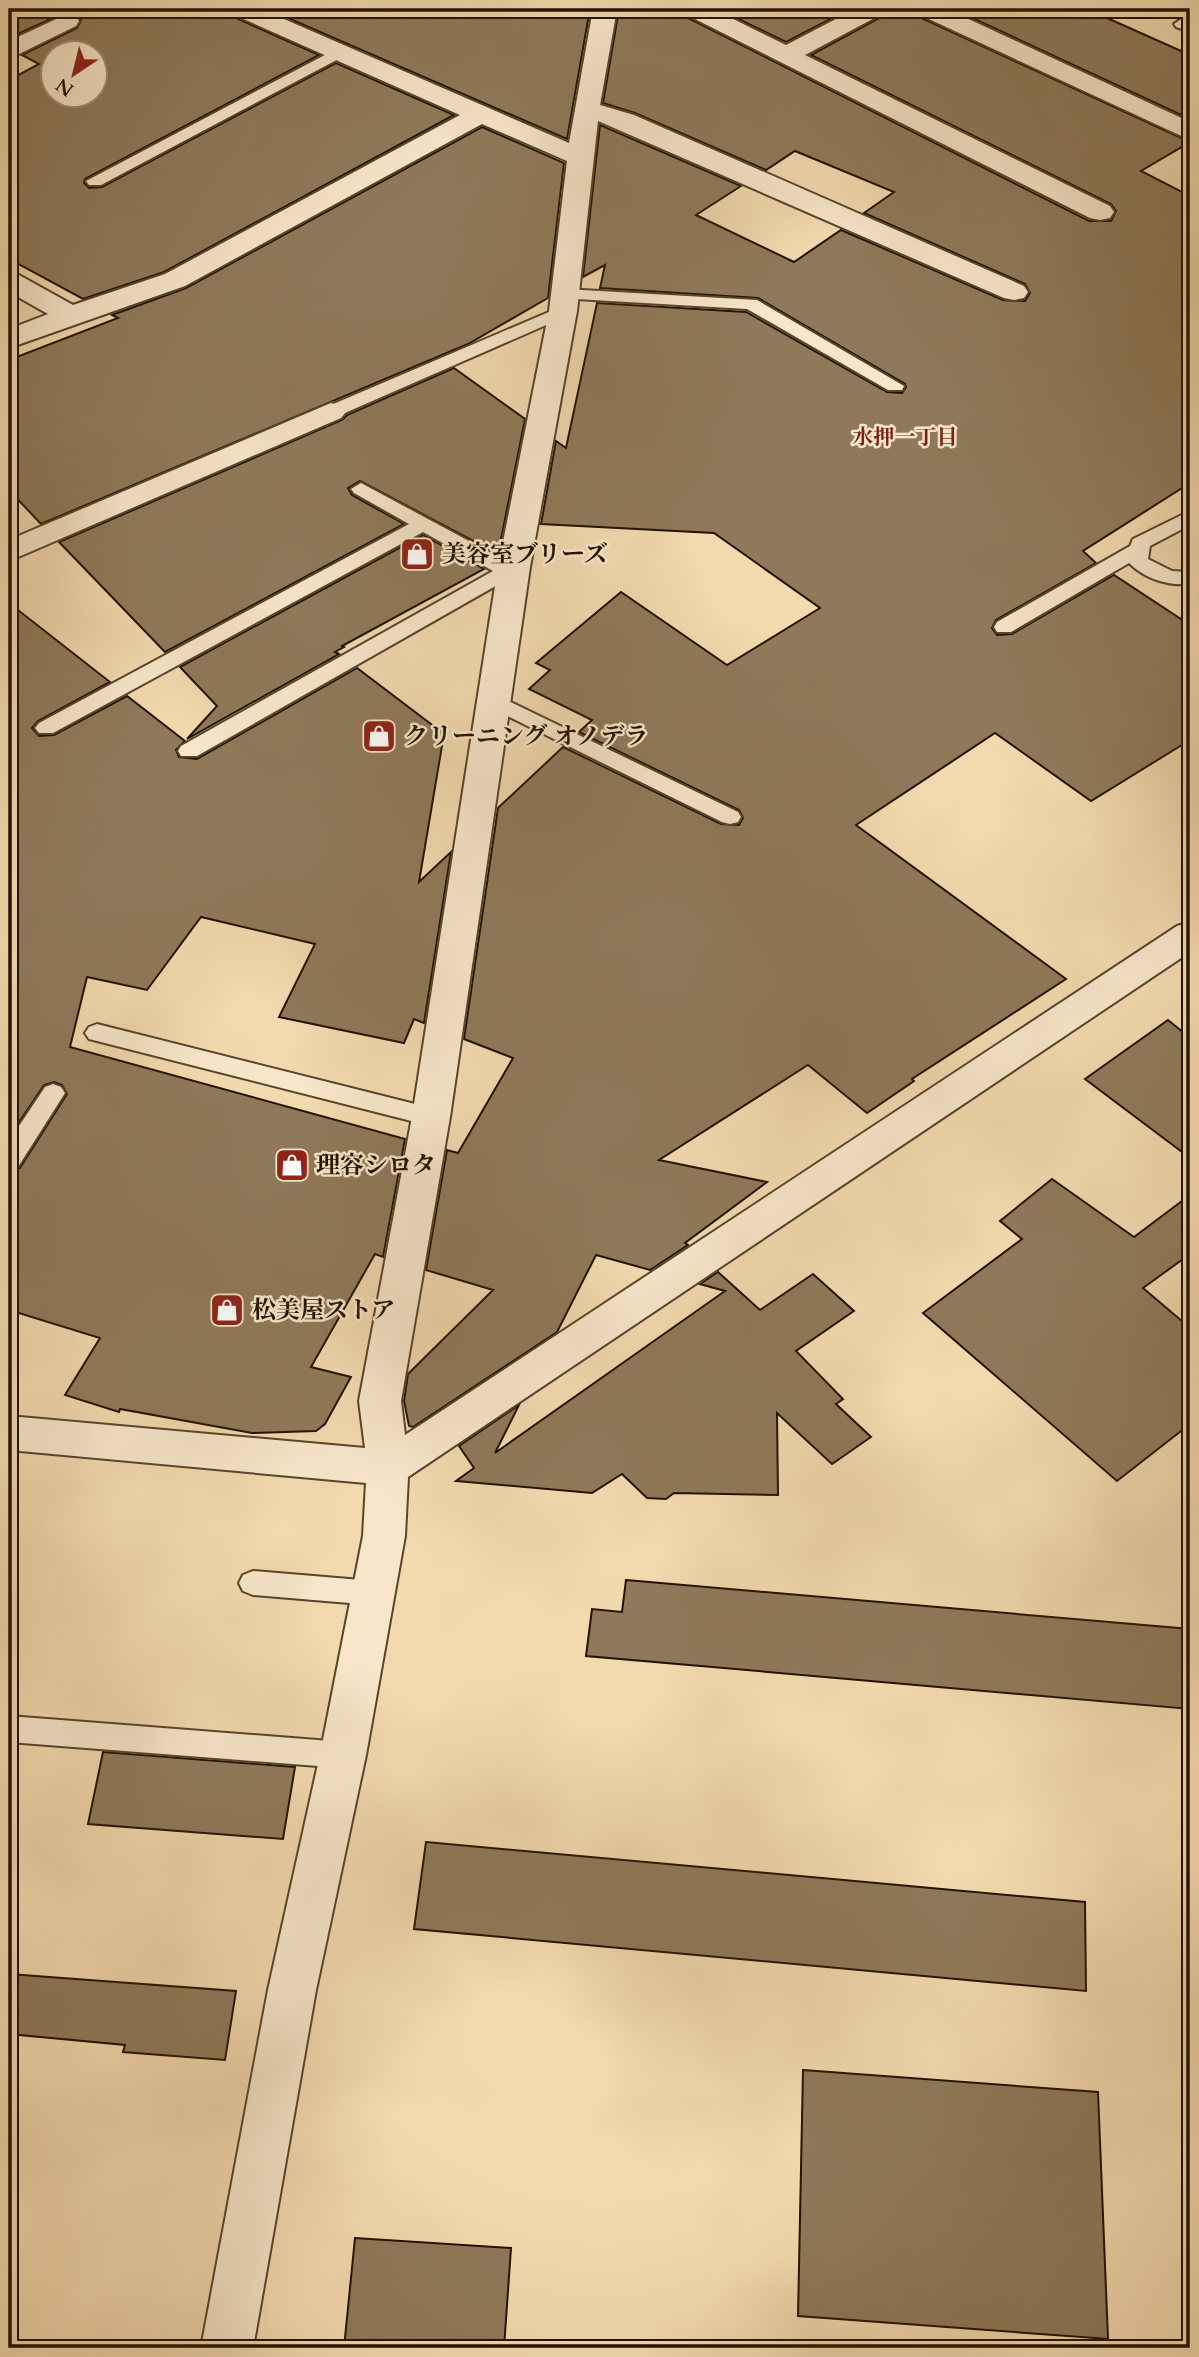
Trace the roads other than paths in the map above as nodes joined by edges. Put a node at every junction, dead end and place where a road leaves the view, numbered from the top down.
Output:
1 (42, 9) edge
2 (605, 9) edge
3 (694, 9) edge
4 (873, 9) edge
5 (927, 9) edge
6 (248, 12) dead end
7 (9, 51) edge
8 (340, 52) junction
9 (786, 55) junction
10 (586, 109) junction
11 (481, 114) junction
12 (1190, 132) edge
13 (581, 158) junction
14 (95, 181) dead end
15 (1100, 212) dead end
16 (9, 281) edge
17 (1014, 292) dead end
18 (564, 302) junction
19 (71, 315) junction
20 (9, 339) edge
21 (895, 386) dead end
22 (331, 412) joint
23 (360, 489) dead end
24 (1190, 517) edge
25 (423, 524) junction
26 (1137, 550) junction
27 (9, 551) edge
28 (511, 569) junction
29 (1190, 578) edge
30 (1004, 627) dead end
31 (494, 701) junction
32 (46, 728) dead end
33 (189, 751) dead end
34 (730, 817) dead end
35 (1190, 935) edge
36 (97, 1033) dead end
37 (53, 1093) dead end
38 (431, 1117) junction
39 (9, 1160) edge
40 (9, 1433) edge
41 (388, 1468) junction
42 (253, 1583) dead end
43 (373, 1593) junction
44 (9, 1729) edge
45 (343, 1755) junction
46 (227, 2348) edge

1 - 7 street
2 - 10 street
3 - 9 street
4 - 9 street
5 - 12 street
6 - 8 street
8 - 11 street
8 - 14 lane
9 - 15 street
10 - 13 street
10 - 17 street
11 - 13 street
11 - 19 street
13 - 18 street
16 - 19 street
18 - 21 lane
18 - 22 lane
18 - 28 street
19 - 20 street
22 - 27 street
23 - 25 lane
24 - 26 lane
25 - 28 lane
25 - 32 lane
26 - 29 lane
26 - 30 lane
28 - 31 street
28 - 33 lane
31 - 34 lane
31 - 38 street
35 - 41 street
36 - 38 lane
37 - 39 lane
38 - 41 street
40 - 41 street
41 - 43 street
42 - 43 lane
43 - 45 street
44 - 45 lane
45 - 46 street

